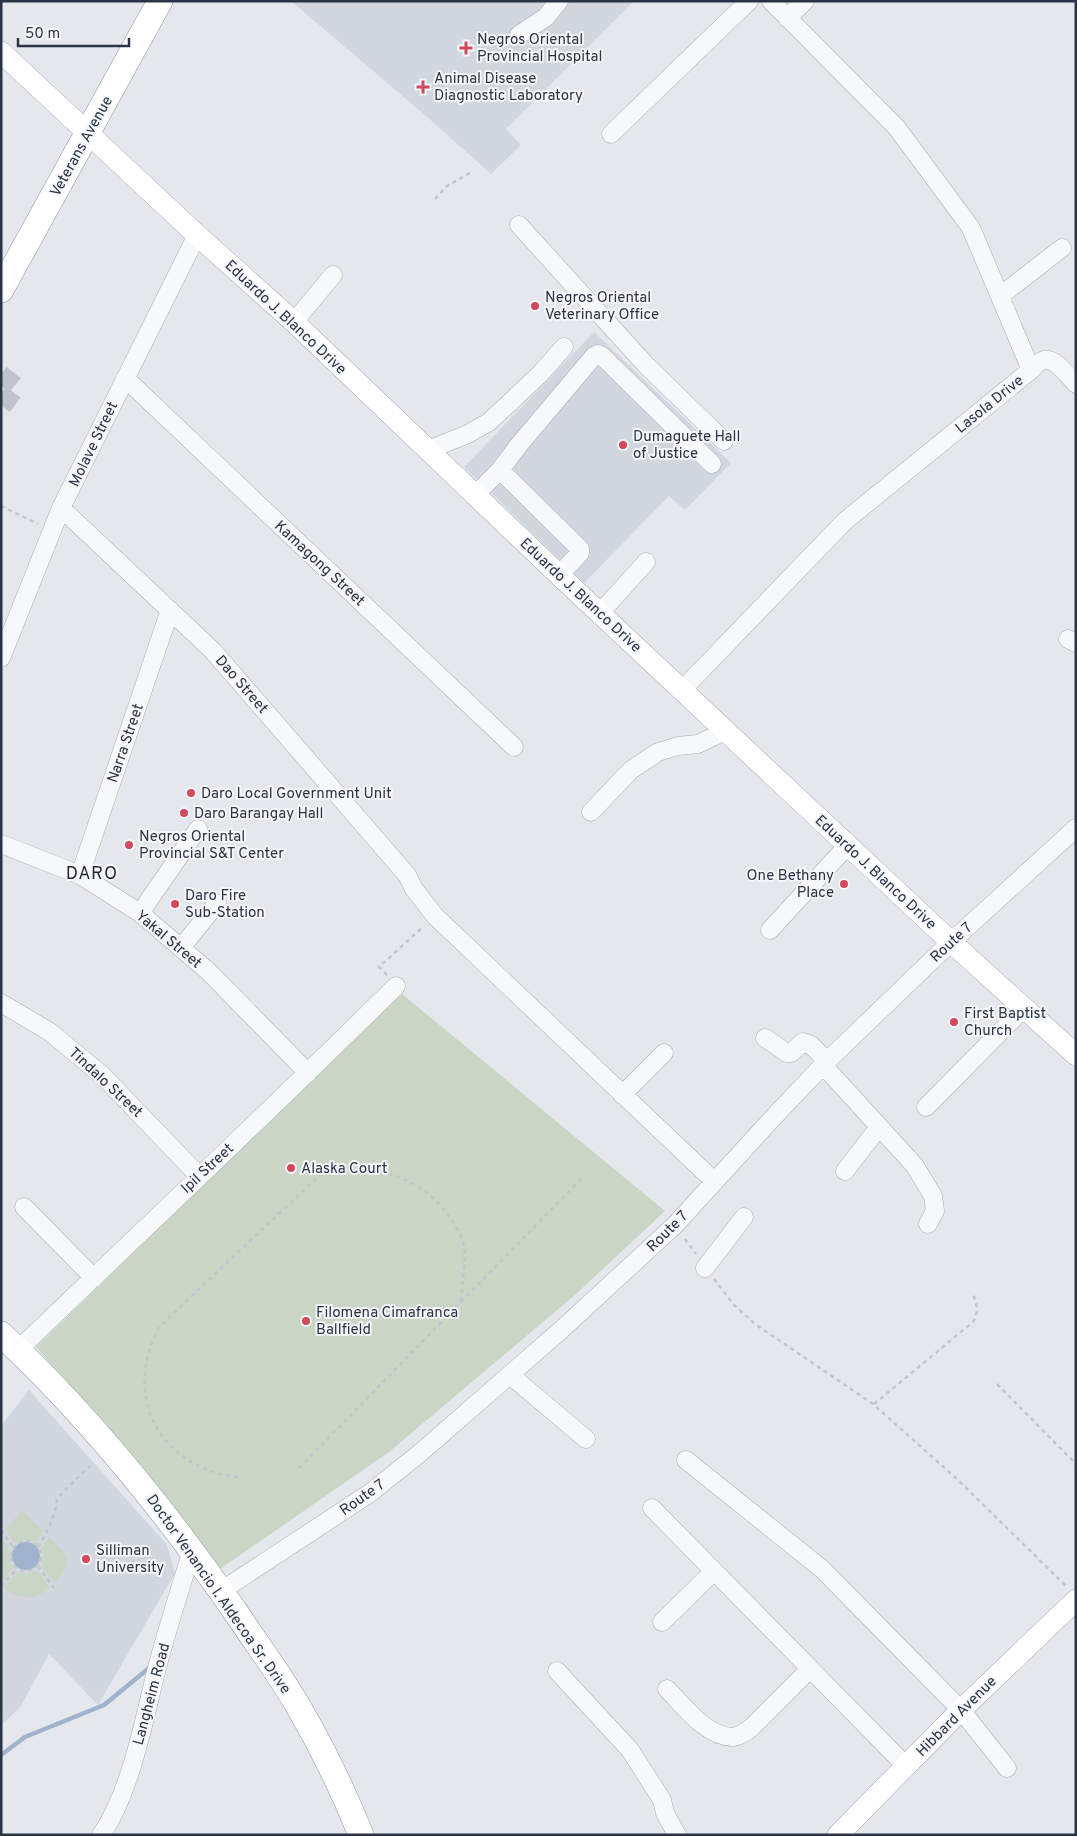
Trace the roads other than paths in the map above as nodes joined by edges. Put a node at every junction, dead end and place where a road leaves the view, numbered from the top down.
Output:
1 (160, 1) edge
2 (559, 1) edge
3 (749, 1) edge
4 (771, 1) edge
5 (805, 1) edge
6 (787, 18) junction
7 (519, 35) dead end
8 (1, 52) edge
9 (88, 132) junction
10 (610, 134) dead end
11 (520, 225) dead end
12 (197, 235) junction
13 (1062, 248) dead end
14 (332, 275) dead end
15 (1, 290) edge
16 (1000, 296) junction
17 (294, 322) junction
18 (564, 347) dead end
19 (1031, 370) junction
20 (1072, 373) edge
21 (125, 378) junction
22 (724, 441) dead end
23 (428, 450) junction
24 (712, 464) dead end
25 (500, 470) junction
26 (475, 495) junction
27 (61, 508) junction
28 (646, 562) dead end
29 (559, 575) junction
30 (170, 610) junction
31 (600, 614) junction
32 (1, 658) edge
33 (682, 690) junction
34 (725, 731) junction
35 (514, 747) dead end
36 (591, 812) dead end
37 (1076, 828) edge
38 (198, 829) dead end
39 (1, 844) edge
40 (848, 845) junction
41 (80, 875) junction
42 (217, 903) dead end
43 (140, 913) junction
44 (770, 930) dead end
45 (951, 942) junction
46 (181, 948) junction
47 (396, 986) road end
48 (1, 1003) edge
49 (1024, 1008) junction
50 (765, 1038) dead end
51 (664, 1052) dead end
52 (1076, 1055) edge
53 (825, 1063) junction
54 (308, 1073) junction
55 (622, 1095) junction
56 (926, 1107) dead end
57 (879, 1127) junction
58 (845, 1171) dead end
59 (199, 1176) junction
60 (714, 1181) junction
61 (24, 1206) dead end
62 (744, 1217) dead end
63 (928, 1224) dead end
64 (705, 1268) road end
65 (94, 1278) junction
66 (10, 1342) edge
67 (510, 1375) junction
68 (586, 1439) dead end
69 (686, 1460) dead end
70 (652, 1508) dead end
71 (192, 1550) junction
72 (714, 1571) junction
73 (221, 1591) junction
74 (1073, 1601) edge
75 (662, 1622) dead end
76 (810, 1669) junction
77 (556, 1671) dead end
78 (667, 1689) dead end
79 (961, 1710) junction
80 (906, 1766) junction
81 (1007, 1768) dead end
82 (101, 1835) edge
83 (361, 1835) edge
84 (677, 1835) edge
85 (838, 1835) edge

1 - 9 highway, Veterans Avenue
2 - 7 street
3 - 10 street
4 - 6 street, Lasola Drive
5 - 6 street
6 - 16 street, Lasola Drive
8 - 9 main road, Eduardo J. Blanco Drive
9 - 12 main road, Eduardo J. Blanco Drive
9 - 15 highway, Veterans Avenue
11 - 22 street
12 - 17 main road, Eduardo J. Blanco Drive
12 - 21 street, Molave Street
13 - 16 street
14 - 17 street
16 - 19 street, Lasola Drive
17 - 23 main road, Eduardo J. Blanco Drive
18 - 23 street
19 - 20 street
19 - 33 street, Lasola Drive
21 - 27 street, Molave Street
21 - 35 street, Kamagong Street
23 - 26 main road, Eduardo J. Blanco Drive
24 - 25 street
25 - 26 street
25 - 29 street
26 - 29 main road, Eduardo J. Blanco Drive
27 - 30 street, Dao Street
27 - 32 street, Molave Street
28 - 31 street
29 - 31 main road, Eduardo J. Blanco Drive
30 - 41 street, Narra Street
30 - 55 street, Dao Street
31 - 33 main road, Eduardo J. Blanco Drive
33 - 34 main road, Eduardo J. Blanco Drive
34 - 36 street
34 - 40 main road, Eduardo J. Blanco Drive
37 - 45 street, Route 7
38 - 43 street
39 - 41 street, Yakal Street
40 - 44 street
40 - 45 main road, Eduardo J. Blanco Drive
41 - 43 street, Yakal Street
42 - 46 street
43 - 46 street, Yakal Street
45 - 49 main road, Eduardo J. Blanco Drive
45 - 53 street, Route 7
46 - 54 street, Yakal Street
47 - 54 street, Ipil Street
48 - 59 street, Tindalo Street
49 - 52 main road, Eduardo J. Blanco Drive
49 - 56 street
50 - 53 street
51 - 55 street
53 - 57 street
53 - 60 street, Route 7
54 - 59 street, Ipil Street
55 - 60 street, Dao Street
57 - 58 street
57 - 63 street
59 - 65 street, Ipil Street
60 - 67 street, Route 7
61 - 65 street
62 - 64 street
65 - 66 street, Ipil Street
66 - 71 highway, Doctor Venancio I. Aldecoa Sr. Drive
67 - 68 street
67 - 73 street, Route 7
69 - 79 street
70 - 72 street
71 - 73 highway, Doctor Venancio I. Aldecoa Sr. Drive
71 - 82 street, Langheim Road
72 - 75 street
72 - 76 street
73 - 83 highway, Doctor Venancio I. Aldecoa Sr. Drive
74 - 79 main road, Hibbard Avenue
76 - 78 street
76 - 80 street
77 - 84 street
79 - 80 main road, Hibbard Avenue
79 - 81 street
80 - 85 main road, Hibbard Avenue

